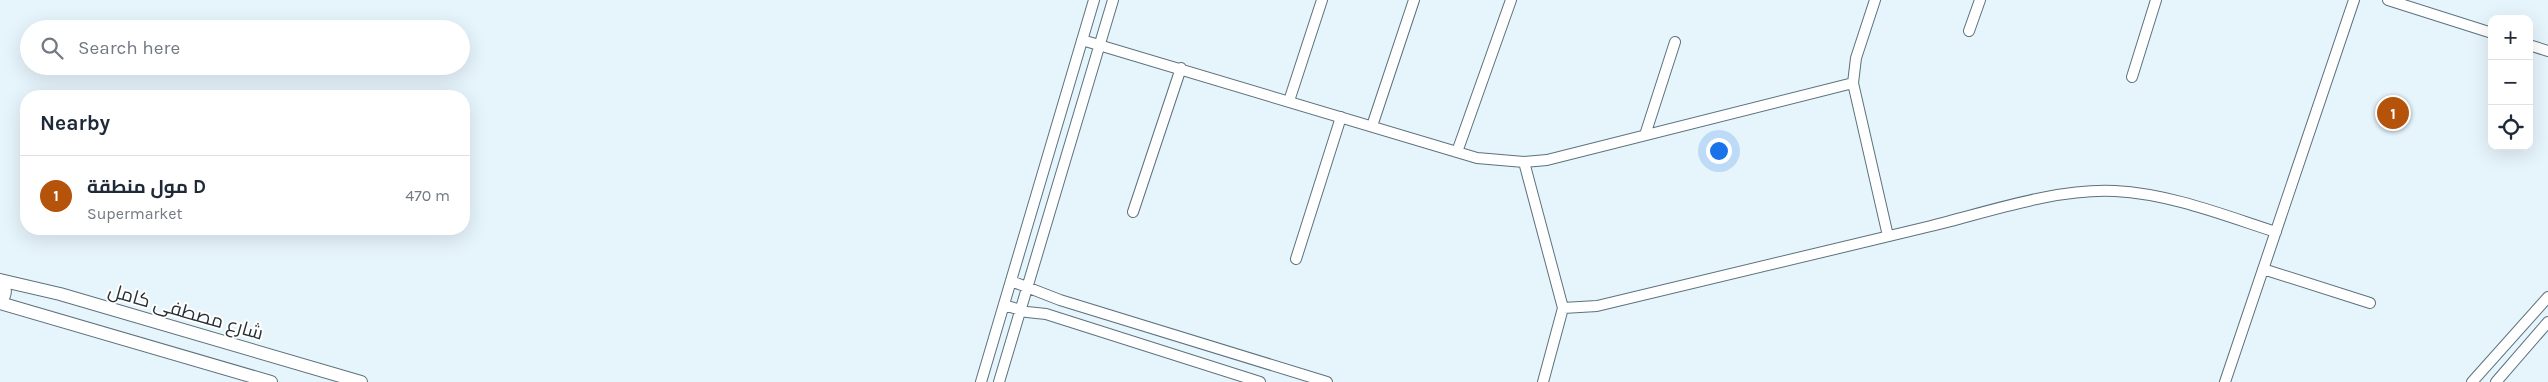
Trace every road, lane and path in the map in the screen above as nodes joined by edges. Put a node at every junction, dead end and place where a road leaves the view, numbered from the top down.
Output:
1 (1094, 0) edge
2 (1113, 0) edge
3 (1322, 0) edge
4 (1414, 0) edge
5 (1511, 0) edge
6 (1875, 0) edge
7 (1980, 0) edge
8 (2156, 0) edge
9 (2354, 0) edge
10 (2388, 0) edge
11 (1970, 30) dead end
12 (2488, 32) edge
13 (1082, 40) junction
14 (1674, 42) dead end
15 (1100, 46) junction
16 (2533, 46) edge
17 (2548, 51) edge
18 (1181, 68) junction
19 (2132, 77) dead end
20 (1853, 83) junction
21 (1289, 101) junction
22 (1341, 117) junction
23 (1372, 126) junction
24 (1644, 135) junction
25 (1457, 152) junction
26 (1524, 162) junction
27 (1133, 212) dead end
28 (2276, 232) junction
29 (1888, 236) junction
30 (1296, 259) dead end
31 (2263, 268) junction
32 (0, 280) edge
33 (1011, 280) junction
34 (1028, 286) junction
35 (2548, 297) edge
36 (0, 302) edge
37 (2370, 302) dead end
38 (1004, 305) junction
39 (1563, 308) junction
40 (1020, 310) junction
41 (2548, 322) edge
42 (270, 382) edge
43 (362, 382) edge
44 (982, 382) edge
45 (999, 382) edge
46 (1260, 382) edge
47 (1327, 382) edge
48 (1543, 382) edge
49 (2225, 382) edge
50 (2472, 382) edge
51 (2496, 382) edge

1 - 13 street
2 - 15 street
3 - 21 street
4 - 23 street
5 - 25 street
6 - 20 street
7 - 11 street
8 - 19 street
9 - 28 street
10 - 12 street
13 - 15 street
13 - 33 street
14 - 24 street
15 - 18 street
15 - 34 street
16 - 17 street
18 - 21 street
18 - 27 street
20 - 24 street
20 - 29 street
21 - 22 street
22 - 23 street
22 - 30 street
23 - 25 street
24 - 26 street
25 - 26 street
26 - 39 street
28 - 29 street
28 - 31 street
29 - 39 street
31 - 37 street
31 - 49 street
32 - 36 street
32 - 43 street, شارع مصطفى كامل
33 - 34 street
33 - 38 street
34 - 40 street
34 - 47 street
35 - 50 street
36 - 42 street
38 - 40 street
38 - 44 street
39 - 48 street
40 - 45 street
40 - 46 street
41 - 51 street

